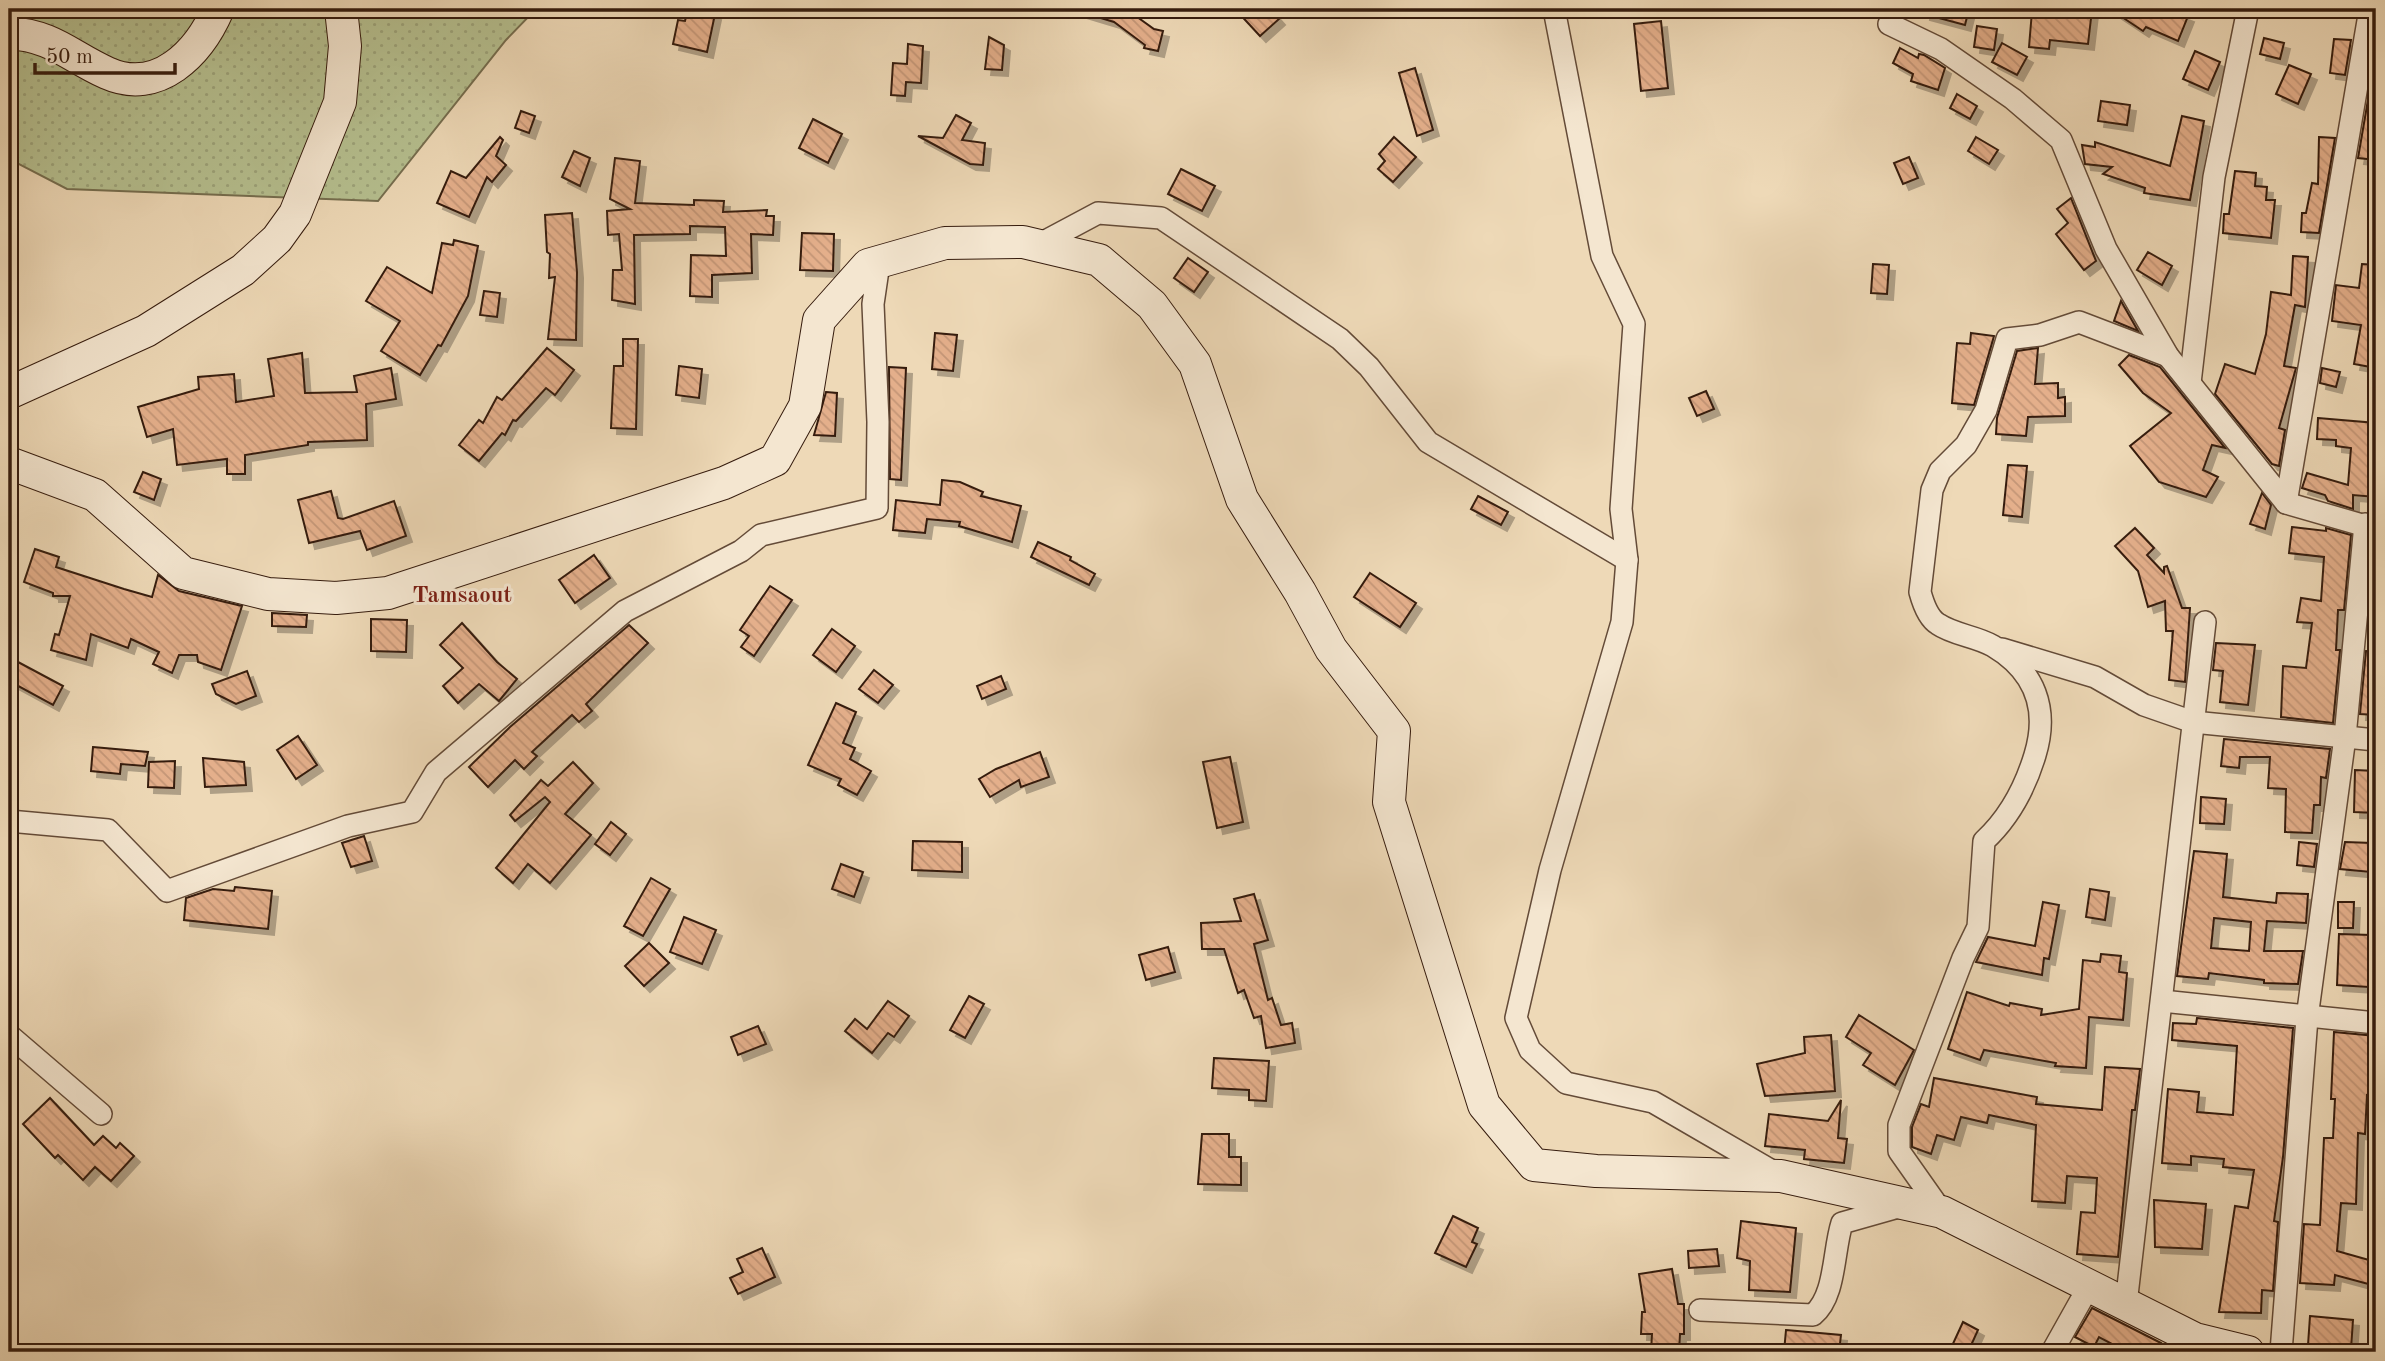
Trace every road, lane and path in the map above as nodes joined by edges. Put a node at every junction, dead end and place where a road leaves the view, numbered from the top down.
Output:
1 (218, 9) edge
2 (341, 9) edge
3 (1554, 9) edge
4 (2249, 9) edge
5 (2370, 9) edge
6 (1889, 24) dead end
7 (9, 33) edge
8 (1038, 245) junction
9 (878, 262) junction
10 (2168, 356) junction
11 (2190, 383) junction
12 (9, 393) edge
13 (9, 463) edge
14 (2286, 503) junction
15 (2371, 526) edge
16 (1627, 559) junction
17 (2205, 622) dead end
18 (1992, 646) junction
19 (2193, 722) junction
20 (2345, 737) junction
21 (2376, 740) edge
22 (9, 821) edge
23 (2162, 1001) junction
24 (2307, 1018) junction
25 (2376, 1023) edge
26 (9, 1035) edge
27 (101, 1114) dead end
28 (1781, 1176) junction
29 (1907, 1204) junction
30 (1942, 1212) junction
31 (2089, 1286) junction
32 (2126, 1304) junction
33 (1700, 1310) dead end
34 (2192, 1346) edge
35 (2052, 1352) edge
36 (2248, 1352) edge
37 (2281, 1352) edge

1 - 7 main road
2 - 12 main road
3 - 16 street
4 - 11 street
5 - 14 street
6 - 10 street
8 - 9 main road
8 - 16 street
8 - 28 main road
9 - 13 main road
9 - 22 street
10 - 11 street
10 - 18 street
11 - 14 street
14 - 15 street
15 - 20 street
16 - 28 street
17 - 19 street
18 - 19 street
18 - 30 street
19 - 20 street
19 - 23 street
20 - 21 street
20 - 24 street
23 - 24 street
23 - 32 street
24 - 25 street
24 - 37 street
26 - 27 street
28 - 29 main road
29 - 30 main road
29 - 33 street
30 - 31 main road
31 - 32 main road
31 - 35 street
32 - 34 main road
34 - 36 main road

